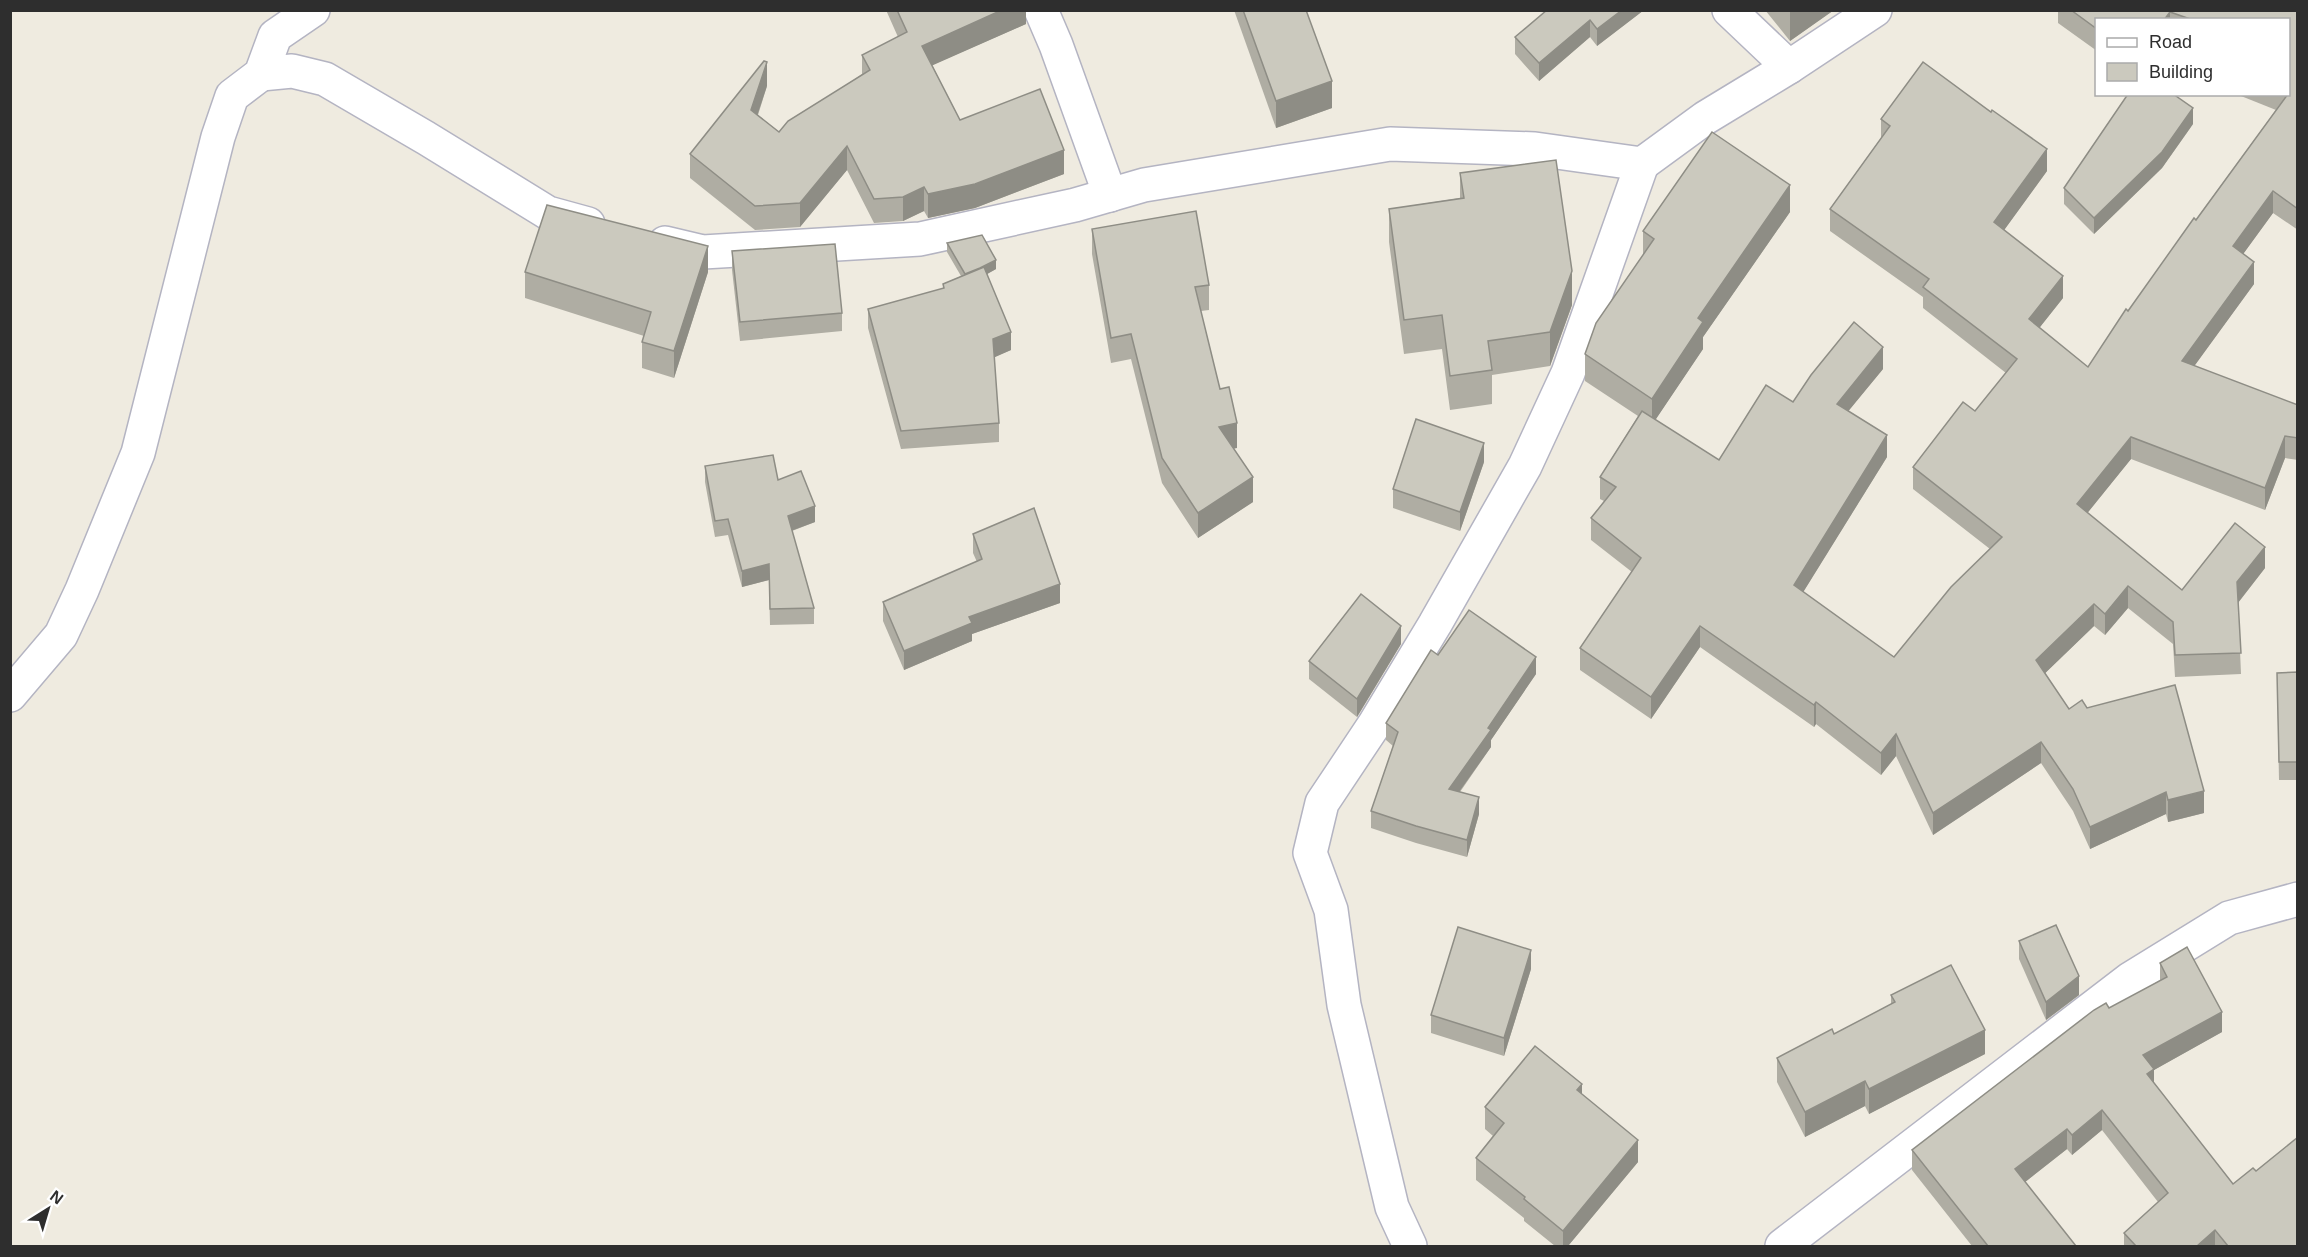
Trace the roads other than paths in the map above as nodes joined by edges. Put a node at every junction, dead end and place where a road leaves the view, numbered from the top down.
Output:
1 (313, 10) edge
2 (1041, 10) edge
3 (1729, 10) edge
4 (1875, 10) edge
5 (1789, 68) junction
6 (261, 74) junction
7 (1642, 164) junction
8 (1110, 195) junction
9 (10, 695) edge
10 (2298, 898) edge
11 (1410, 1246) edge
12 (1782, 1246) edge

1 - 6 street
2 - 8 street
3 - 5 street
4 - 5 street
5 - 7 street
6 - 8 street
6 - 9 street
7 - 8 street
7 - 11 street
10 - 12 street

